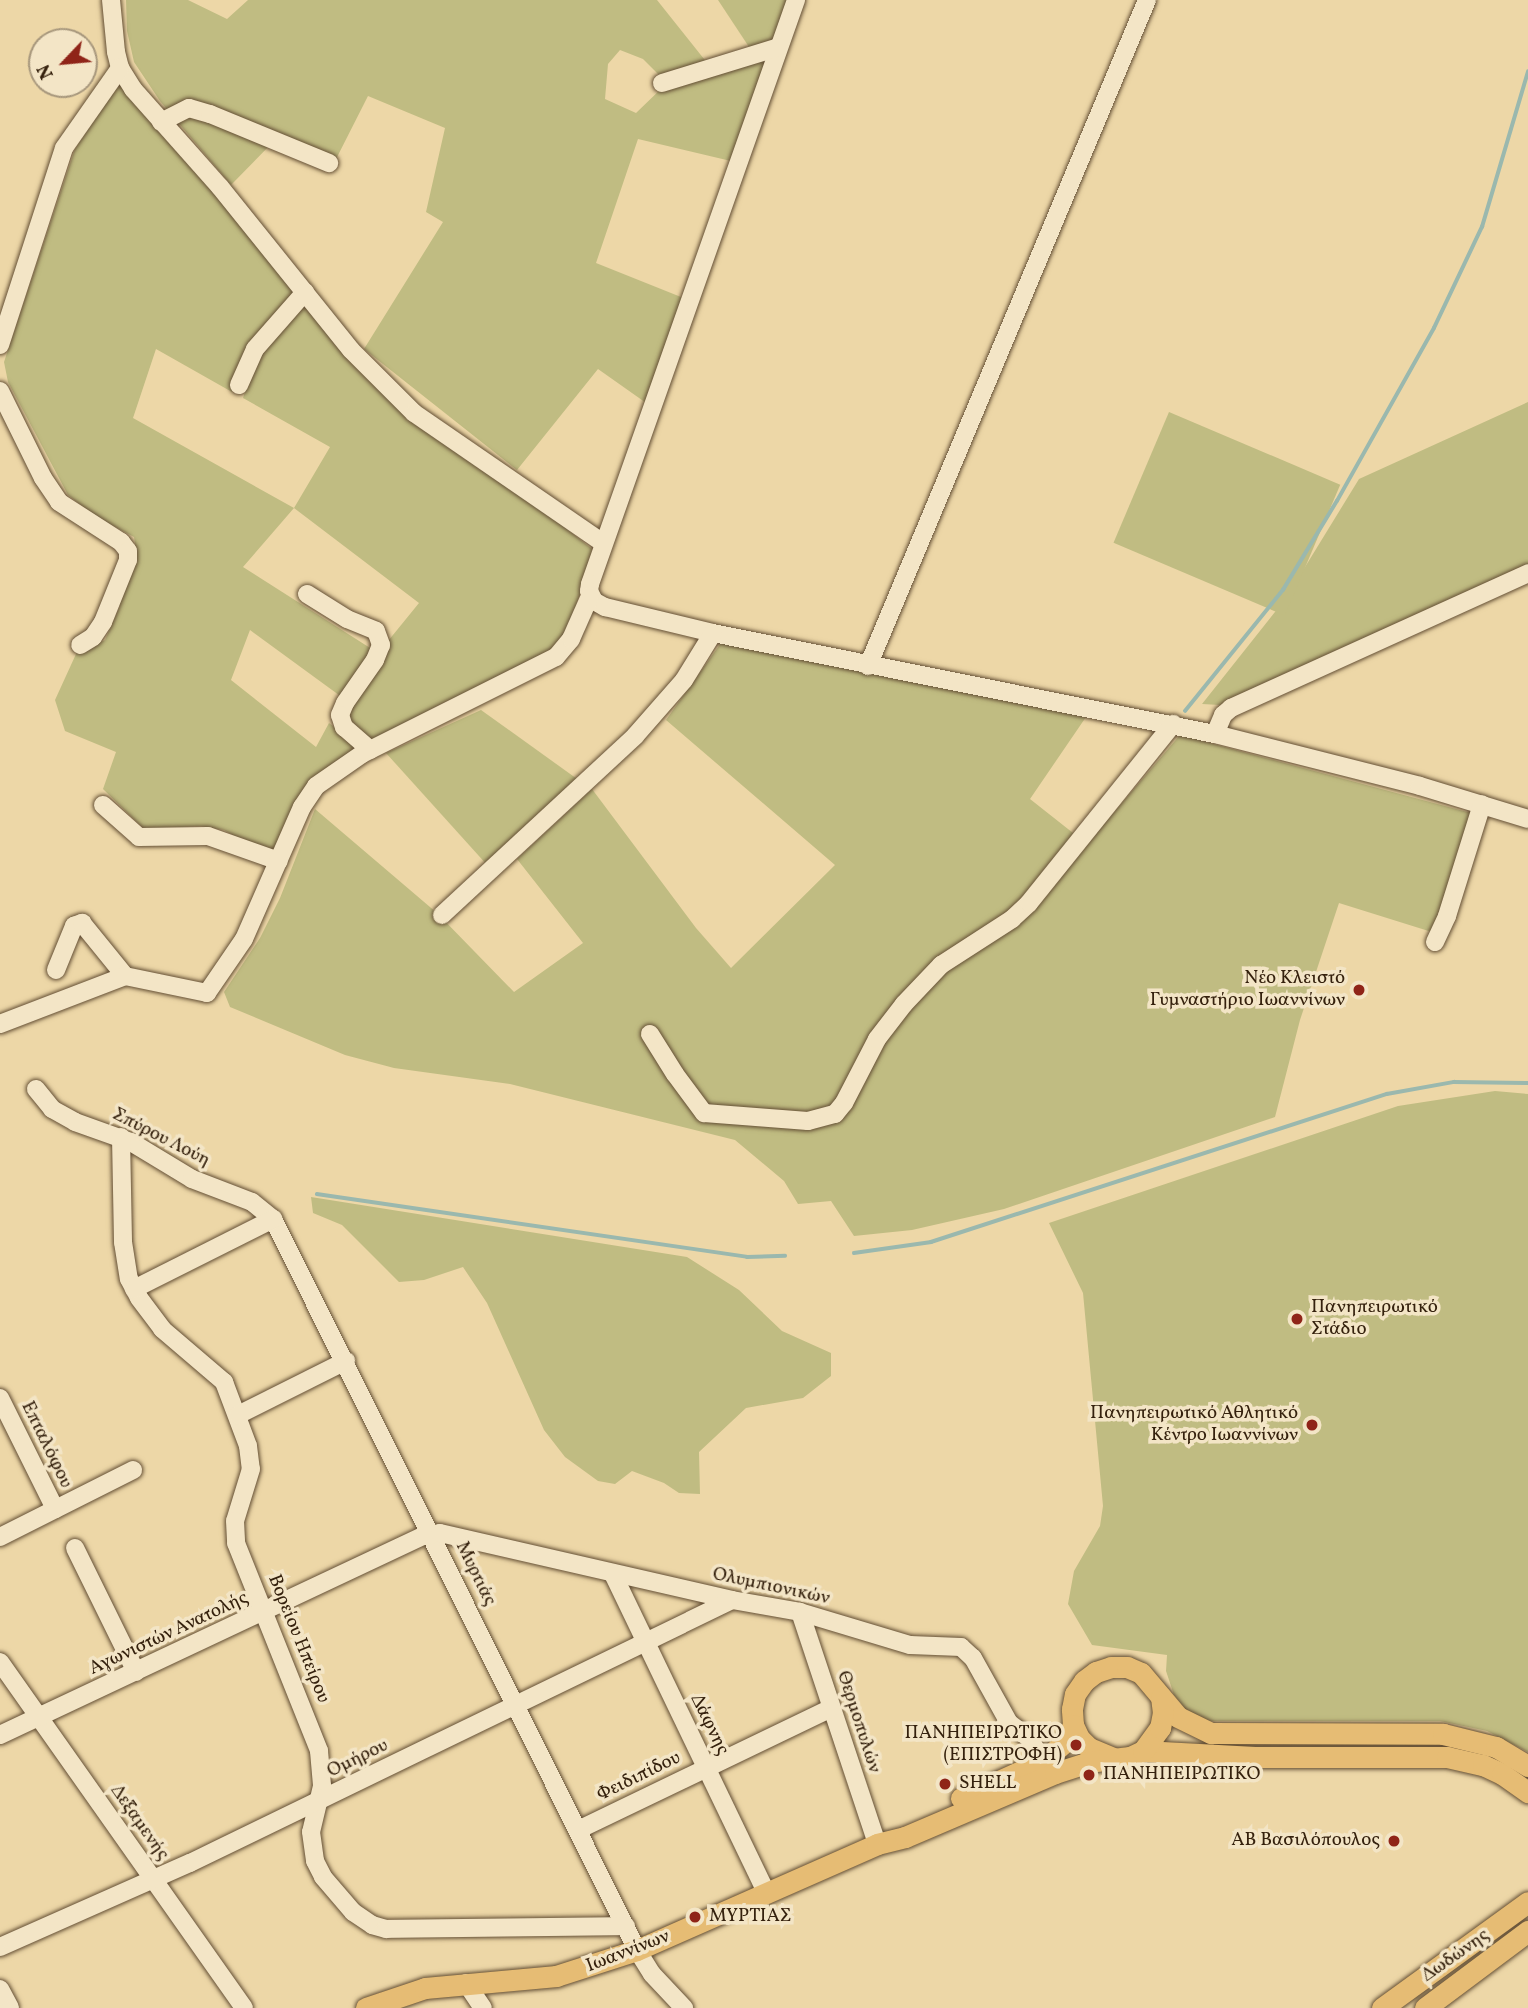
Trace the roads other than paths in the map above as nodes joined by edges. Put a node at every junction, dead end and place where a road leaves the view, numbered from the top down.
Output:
1 (111, 0) edge
2 (796, 0) edge
3 (1147, 0) edge
4 (779, 47) junction
5 (120, 68) junction
6 (662, 83) dead end
7 (161, 122) junction
8 (329, 163) dead end
9 (305, 292) junction
10 (0, 345) edge
11 (239, 385) dead end
12 (0, 391) edge
13 (603, 543) junction
14 (1528, 573) edge
15 (307, 594) dead end
16 (590, 596) junction
17 (713, 633) junction
18 (80, 645) dead end
19 (868, 666) junction
20 (1173, 724) junction
21 (1215, 734) junction
22 (370, 750) junction
23 (1482, 804) junction
24 (103, 805) dead end
25 (1528, 819) edge
26 (279, 861) junction
27 (442, 915) dead end
28 (1435, 942) dead end
29 (56, 970) dead end
30 (125, 976) junction
31 (0, 1024) edge
32 (650, 1034) dead end
33 (36, 1089) dead end
34 (121, 1137) junction
35 (273, 1219) junction
36 (134, 1289) junction
37 (346, 1361) junction
38 (0, 1398) edge
39 (238, 1415) junction
40 (133, 1470) dead end
41 (54, 1509) junction
42 (432, 1533) junction
43 (0, 1537) edge
44 (75, 1548) dead end
45 (613, 1574) junction
46 (732, 1600) junction
47 (800, 1612) junction
48 (265, 1613) junction
49 (645, 1641) junction
50 (0, 1662) edge
51 (136, 1672) junction
52 (1161, 1698) junction
53 (516, 1705) junction
54 (831, 1708) junction
55 (39, 1717) junction
56 (1073, 1725) junction
57 (0, 1735) edge
58 (1143, 1751) junction
59 (1116, 1758) junction
60 (1043, 1761) junction
61 (1528, 1766) edge
62 (706, 1768) junction
63 (1528, 1792) edge
64 (316, 1804) junction
65 (578, 1830) junction
66 (877, 1844) junction
67 (153, 1880) junction
68 (767, 1894) junction
69 (1528, 1902) edge
70 (626, 1926) junction
71 (1528, 1931) edge
72 (0, 1947) edge
73 (637, 1950) junction
74 (466, 1983) junction
75 (0, 1989) edge
76 (10, 2008) edge
77 (244, 2008) edge
78 (366, 2008) edge
79 (483, 2008) edge
80 (684, 2008) edge
81 (1382, 2008) edge
82 (1425, 2008) edge

1 - 5 street
2 - 4 street
3 - 19 street
4 - 6 street
4 - 13 street
5 - 7 street
5 - 10 street
7 - 8 street
7 - 9 street
9 - 11 street
9 - 13 street
12 - 18 street
13 - 16 street
14 - 21 street
15 - 22 street
16 - 17 street
16 - 22 street
17 - 19 street
17 - 27 street
19 - 20 street
20 - 21 street
20 - 32 street
21 - 23 street
22 - 26 street
23 - 25 street
23 - 28 street
24 - 26 street
26 - 30 street
29 - 30 street
30 - 31 street
33 - 34 street, Σπύρου Λούη
34 - 35 street, Σπύρου Λούη
34 - 36 street, Βορείου Ηπείρου
35 - 36 street
35 - 37 street, Μυρτιάς
36 - 39 street, Βορείου Ηπείρου
37 - 39 street
37 - 42 street, Μυρτιάς
38 - 41 street, Επταλόφου
39 - 48 street, Βορείου Ηπείρου
40 - 41 street
41 - 43 street
42 - 45 street, Ολυμπιονικών
42 - 48 street, Αγωνιστών Ανατολής
42 - 53 street, Μυρτιάς
44 - 51 street
45 - 46 street, Ολυμπιονικών
45 - 49 street, Δάφνης
46 - 47 street, Ολυμπιονικών
46 - 49 street, Ομήρου
47 - 54 street, Θερμοπυλών
47 - 60 street, Ολυμπιονικών
48 - 51 street, Αγωνιστών Ανατολής
48 - 64 street, Βορείου Ηπείρου
49 - 53 street, Ομήρου
49 - 62 street, Δάφνης
50 - 55 street, Δεξαμενής
51 - 55 street, Αγωνιστών Ανατολής
52 - 56 main road
52 - 58 main road
52 - 61 main road
53 - 64 street, Ομήρου
53 - 65 street, Μυρτιάς
54 - 62 street, Φειδιπίδου
54 - 66 street, Θερμοπυλών
55 - 57 street, Αγωνιστών Ανατολής
55 - 67 street, Δεξαμενής
56 - 59 main road
56 - 60 main road
58 - 59 main road
58 - 63 main road
59 - 66 main road
60 - 66 main road
62 - 65 street, Φειδιπίδου
62 - 68 street, Δάφνης
64 - 67 street, Ομήρου
64 - 70 street, Βορείου Ηπείρου
65 - 70 street, Μυρτιάς
66 - 68 main road, Ιωαννίνων
67 - 72 street, Ομήρου
67 - 77 street, Δεξαμενής
68 - 73 main road, Ιωαννίνων
69 - 81 main road, Δωδώνης
70 - 73 street, Μυρτιάς
71 - 82 main road, Δωδώνης
73 - 74 main road, Ιωαννίνων
73 - 80 street, Μυρτιάς
74 - 78 main road, Ιωαννίνων
74 - 79 street
75 - 76 street

